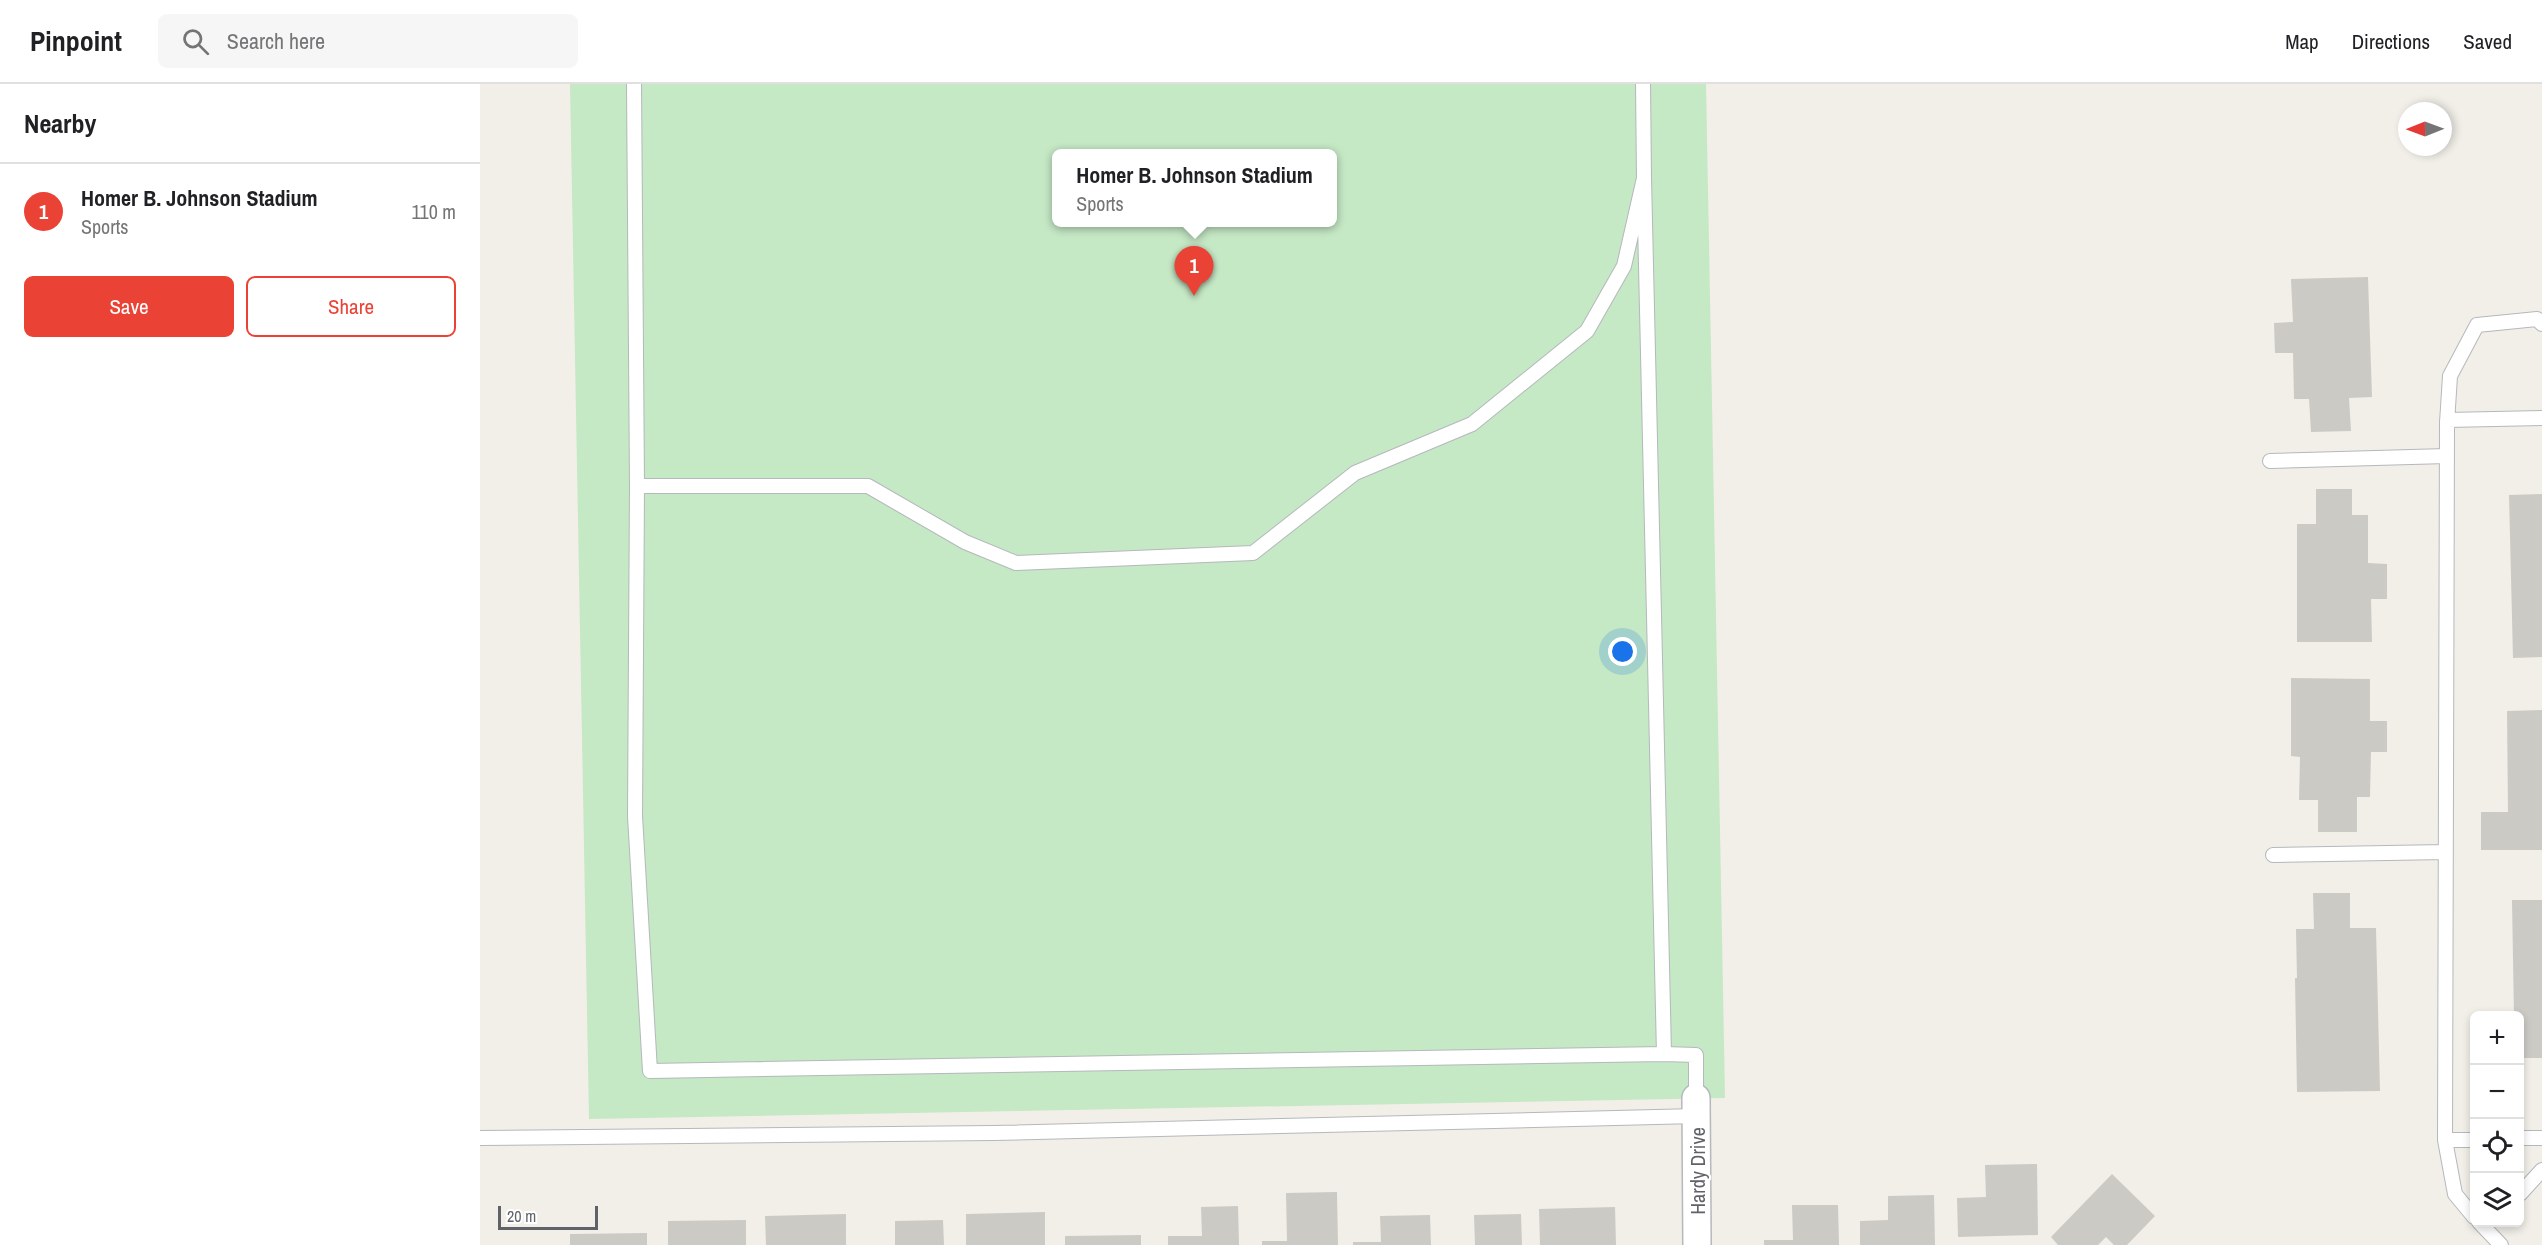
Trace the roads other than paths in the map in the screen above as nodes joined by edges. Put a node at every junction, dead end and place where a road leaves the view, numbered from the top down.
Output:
1 (634, 84) edge
2 (1643, 84) edge
3 (1644, 178) junction
4 (2542, 324) edge
5 (2542, 418) edge
6 (2447, 420) junction
7 (2447, 456) junction
8 (2271, 461) dead end
9 (637, 486) junction
10 (2445, 852) junction
11 (2273, 855) dead end
12 (1664, 1054) junction
13 (1696, 1107) junction
14 (480, 1138) edge
15 (2524, 1138) edge
16 (2542, 1138) edge
17 (2445, 1140) junction
18 (2470, 1140) edge
19 (2542, 1170) edge
20 (2524, 1190) edge
21 (2470, 1211) edge
22 (2488, 1227) edge
23 (1697, 1245) edge
24 (2501, 1245) edge

1 - 9 lane
2 - 3 lane
3 - 9 lane
3 - 12 lane
4 - 6 lane
5 - 6 lane
6 - 7 lane
7 - 8 lane
7 - 10 lane
9 - 12 lane
10 - 11 lane
10 - 17 lane
12 - 13 lane
13 - 14 lane
13 - 23 street, Hardy Drive
15 - 16 lane
17 - 18 lane
17 - 21 lane
19 - 20 lane
22 - 24 lane

